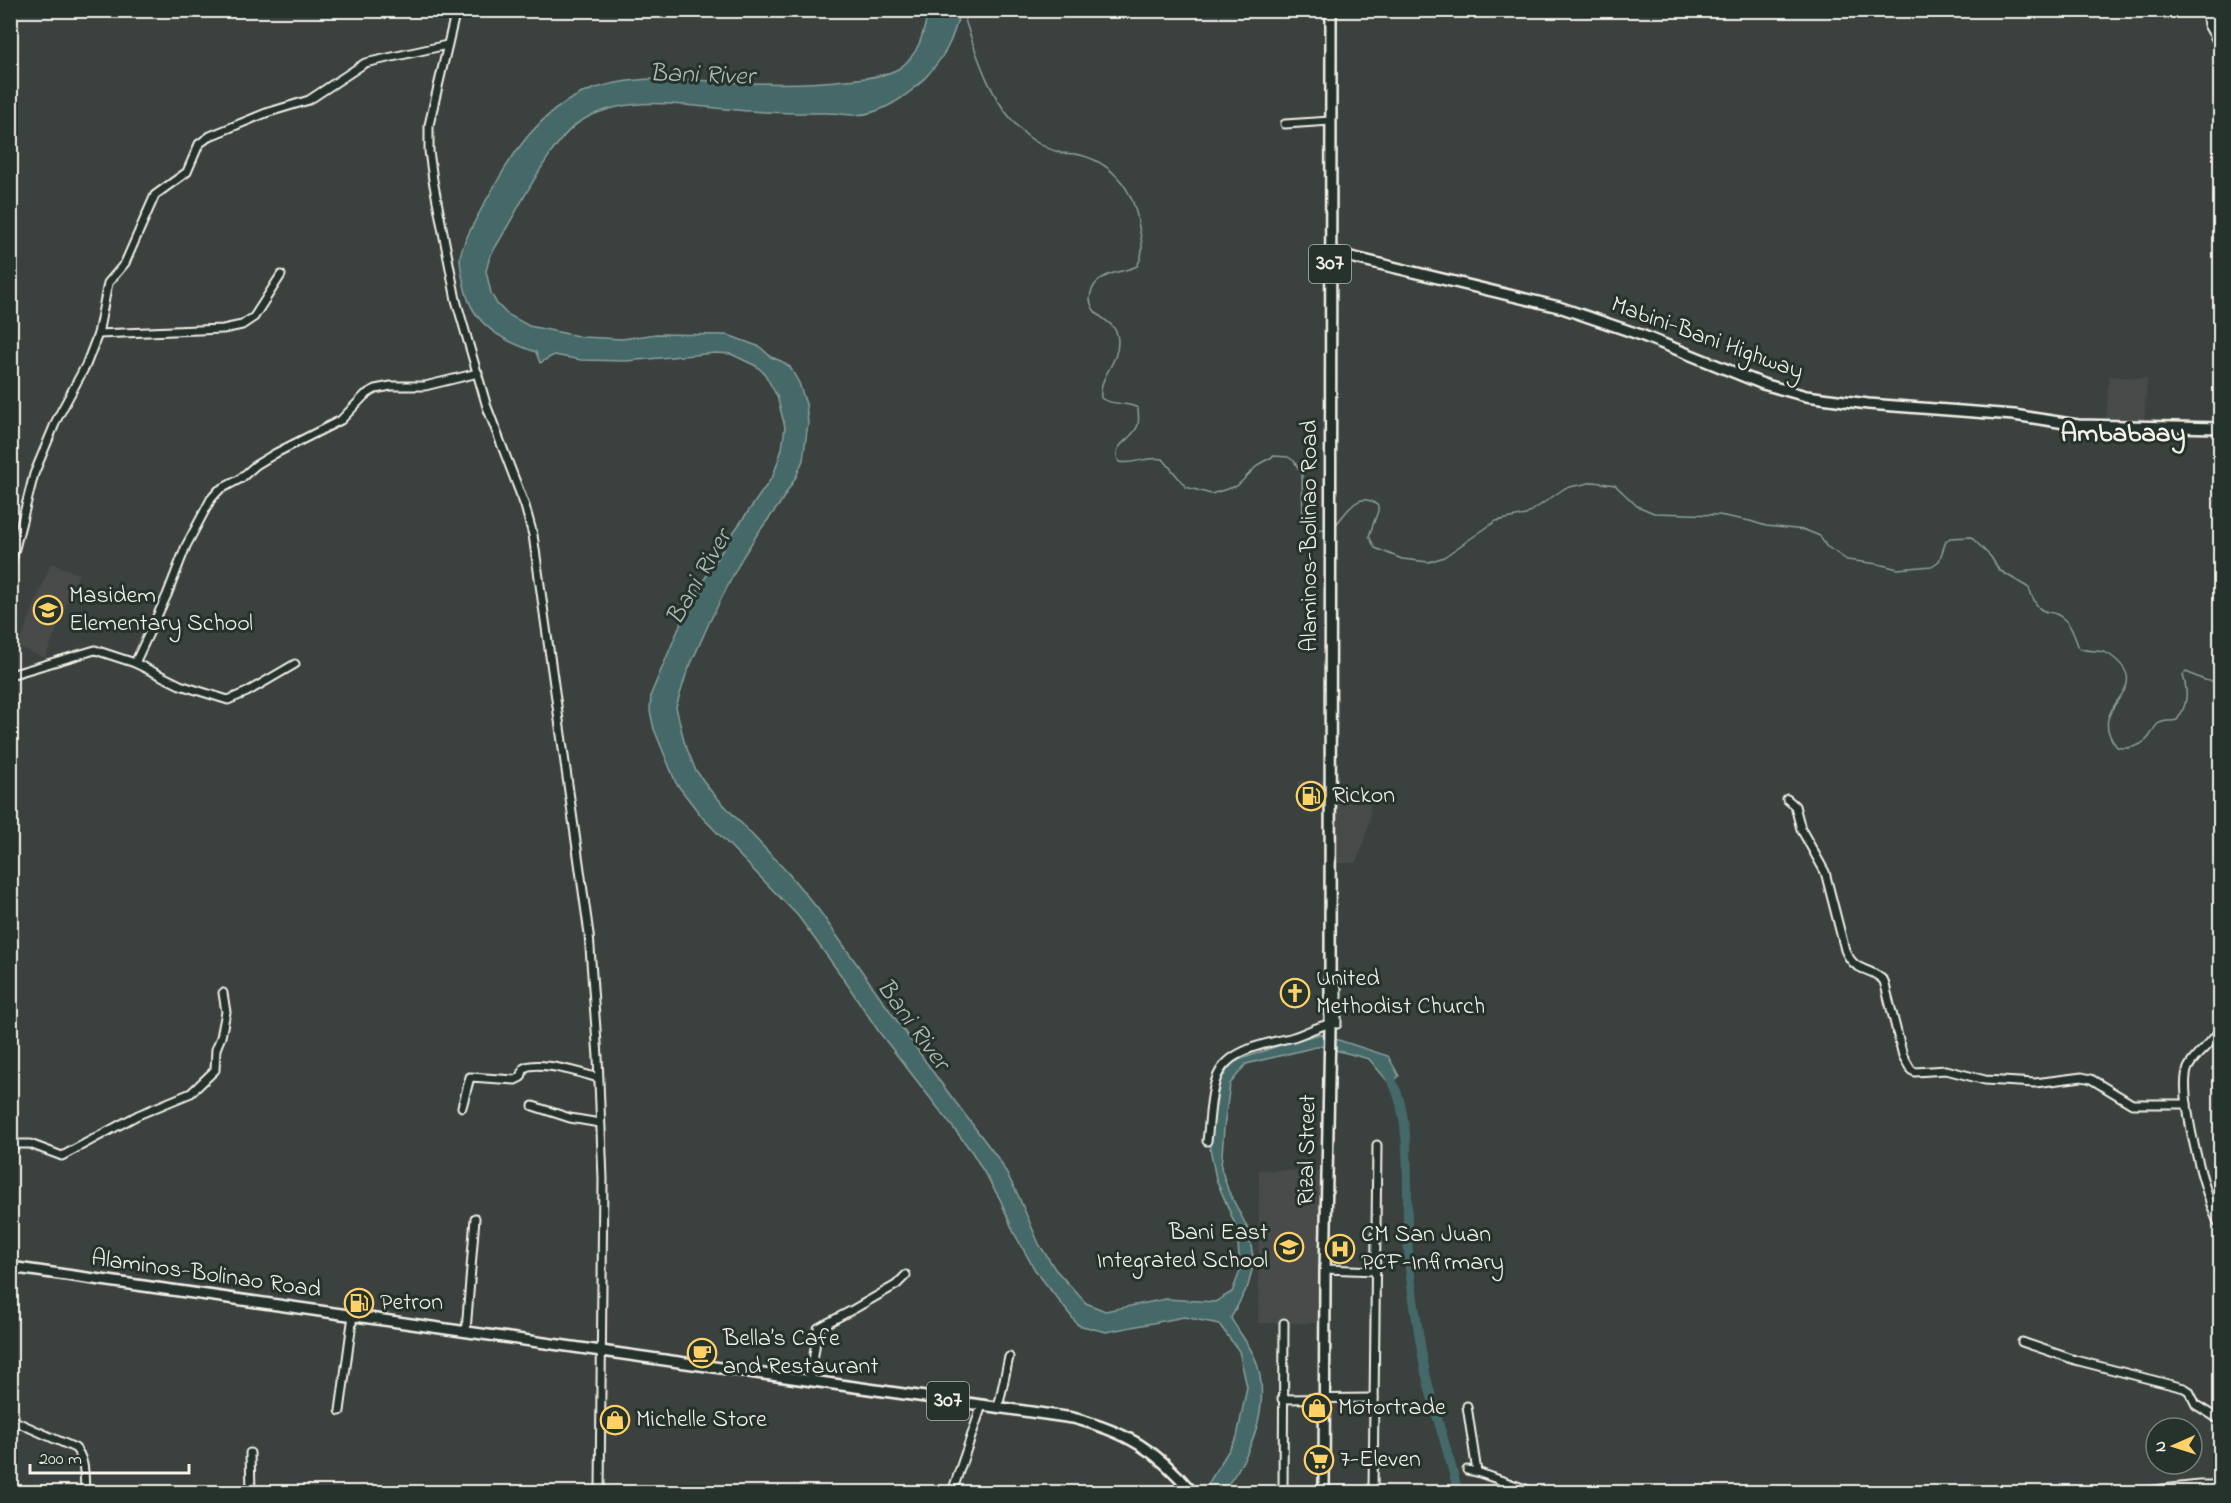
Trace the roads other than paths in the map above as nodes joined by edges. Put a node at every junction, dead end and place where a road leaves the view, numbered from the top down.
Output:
1 (456, 10) edge
2 (1331, 10) edge
3 (2206, 10) edge
4 (447, 45) junction
5 (2220, 46) edge
6 (1331, 121) junction
7 (1284, 124) dead end
8 (1330, 252) junction
9 (281, 275) dead end
10 (98, 334) junction
11 (478, 373) junction
12 (2220, 428) edge
13 (10, 568) edge
14 (135, 663) junction
15 (295, 664) dead end
16 (10, 675) edge
17 (1787, 799) dead end
18 (223, 993) dead end
19 (1332, 1025) junction
20 (2220, 1028) edge
21 (1329, 1061) joint
22 (598, 1078) junction
23 (2187, 1104) junction
24 (533, 1106) dead end
25 (462, 1107) dead end
26 (600, 1123) junction
27 (1207, 1141) dead end
28 (10, 1144) edge
29 (1377, 1145) dead end
30 (475, 1218) dead end
31 (2220, 1226) edge
32 (10, 1267) edge
33 (1325, 1269) junction
34 (1376, 1271) junction
35 (906, 1275) dead end
36 (353, 1315) junction
37 (1284, 1323) dead end
38 (466, 1331) junction
39 (2022, 1341) dead end
40 (601, 1352) junction
41 (1010, 1357) dead end
42 (810, 1382) junction
43 (1326, 1398) junction
44 (1374, 1398) junction
45 (1282, 1399) junction
46 (982, 1405) junction
47 (1467, 1407) dead end
48 (998, 1408) junction
49 (340, 1411) dead end
50 (10, 1419) edge
51 (2220, 1420) edge
52 (250, 1453) dead end
53 (1467, 1470) dead end
54 (1478, 1472) junction
55 (1503, 1481) junction
56 (2220, 1485) edge
57 (1189, 1489) edge
58 (14, 1492) edge
59 (47, 1492) edge
60 (85, 1492) edge
61 (251, 1492) edge
62 (600, 1492) edge
63 (952, 1492) edge
64 (1256, 1492) edge
65 (1283, 1492) edge
66 (1324, 1492) edge
67 (1373, 1492) edge
68 (1500, 1492) edge
69 (1534, 1492) edge
70 (2135, 1492) edge

1 - 4 street
2 - 6 main road, Alaminos-Bolinao Road / 307
3 - 5 street
4 - 10 street
4 - 11 street
6 - 7 street
6 - 8 main road, Alaminos-Bolinao Road / 307
8 - 12 main road, Mabini-Bani Highway
8 - 19 main road, Alaminos-Bolinao Road / 307
9 - 10 street
10 - 13 street
11 - 14 street
11 - 22 street
14 - 15 street
14 - 16 street
17 - 23 street
18 - 28 street
19 - 21 main road, Alaminos-Bolinao Road / 307
19 - 27 street
20 - 23 street
21 - 33 main road, Rizal Street / 307
22 - 25 street
22 - 26 street
23 - 31 street
24 - 26 street
26 - 40 street
29 - 34 street
30 - 38 street
32 - 36 main road, Alaminos-Bolinao Road / 307
33 - 34 street
33 - 43 main road, Rizal Street / 307
34 - 44 street
35 - 42 street
36 - 38 main road, Alaminos-Bolinao Road / 307
36 - 49 street
37 - 45 street
38 - 40 main road, Alaminos-Bolinao Road / 307
39 - 51 street
40 - 42 main road, Alaminos-Bolinao Road / 307
40 - 62 street
41 - 48 street
42 - 46 main road, Alaminos-Bolinao Road / 307
43 - 44 street
43 - 45 street
43 - 66 main road, Rizal Street / 307
44 - 67 street
45 - 65 street
46 - 48 main road, Alaminos-Bolinao Road / 307
46 - 63 street
47 - 54 street
48 - 57 main road, Alaminos-Bolinao Road / 307
50 - 60 street
52 - 61 street
53 - 54 street
54 - 55 street
55 - 68 street
55 - 69 street
56 - 70 street
58 - 59 street
64 - 65 street
65 - 66 street
66 - 67 street

